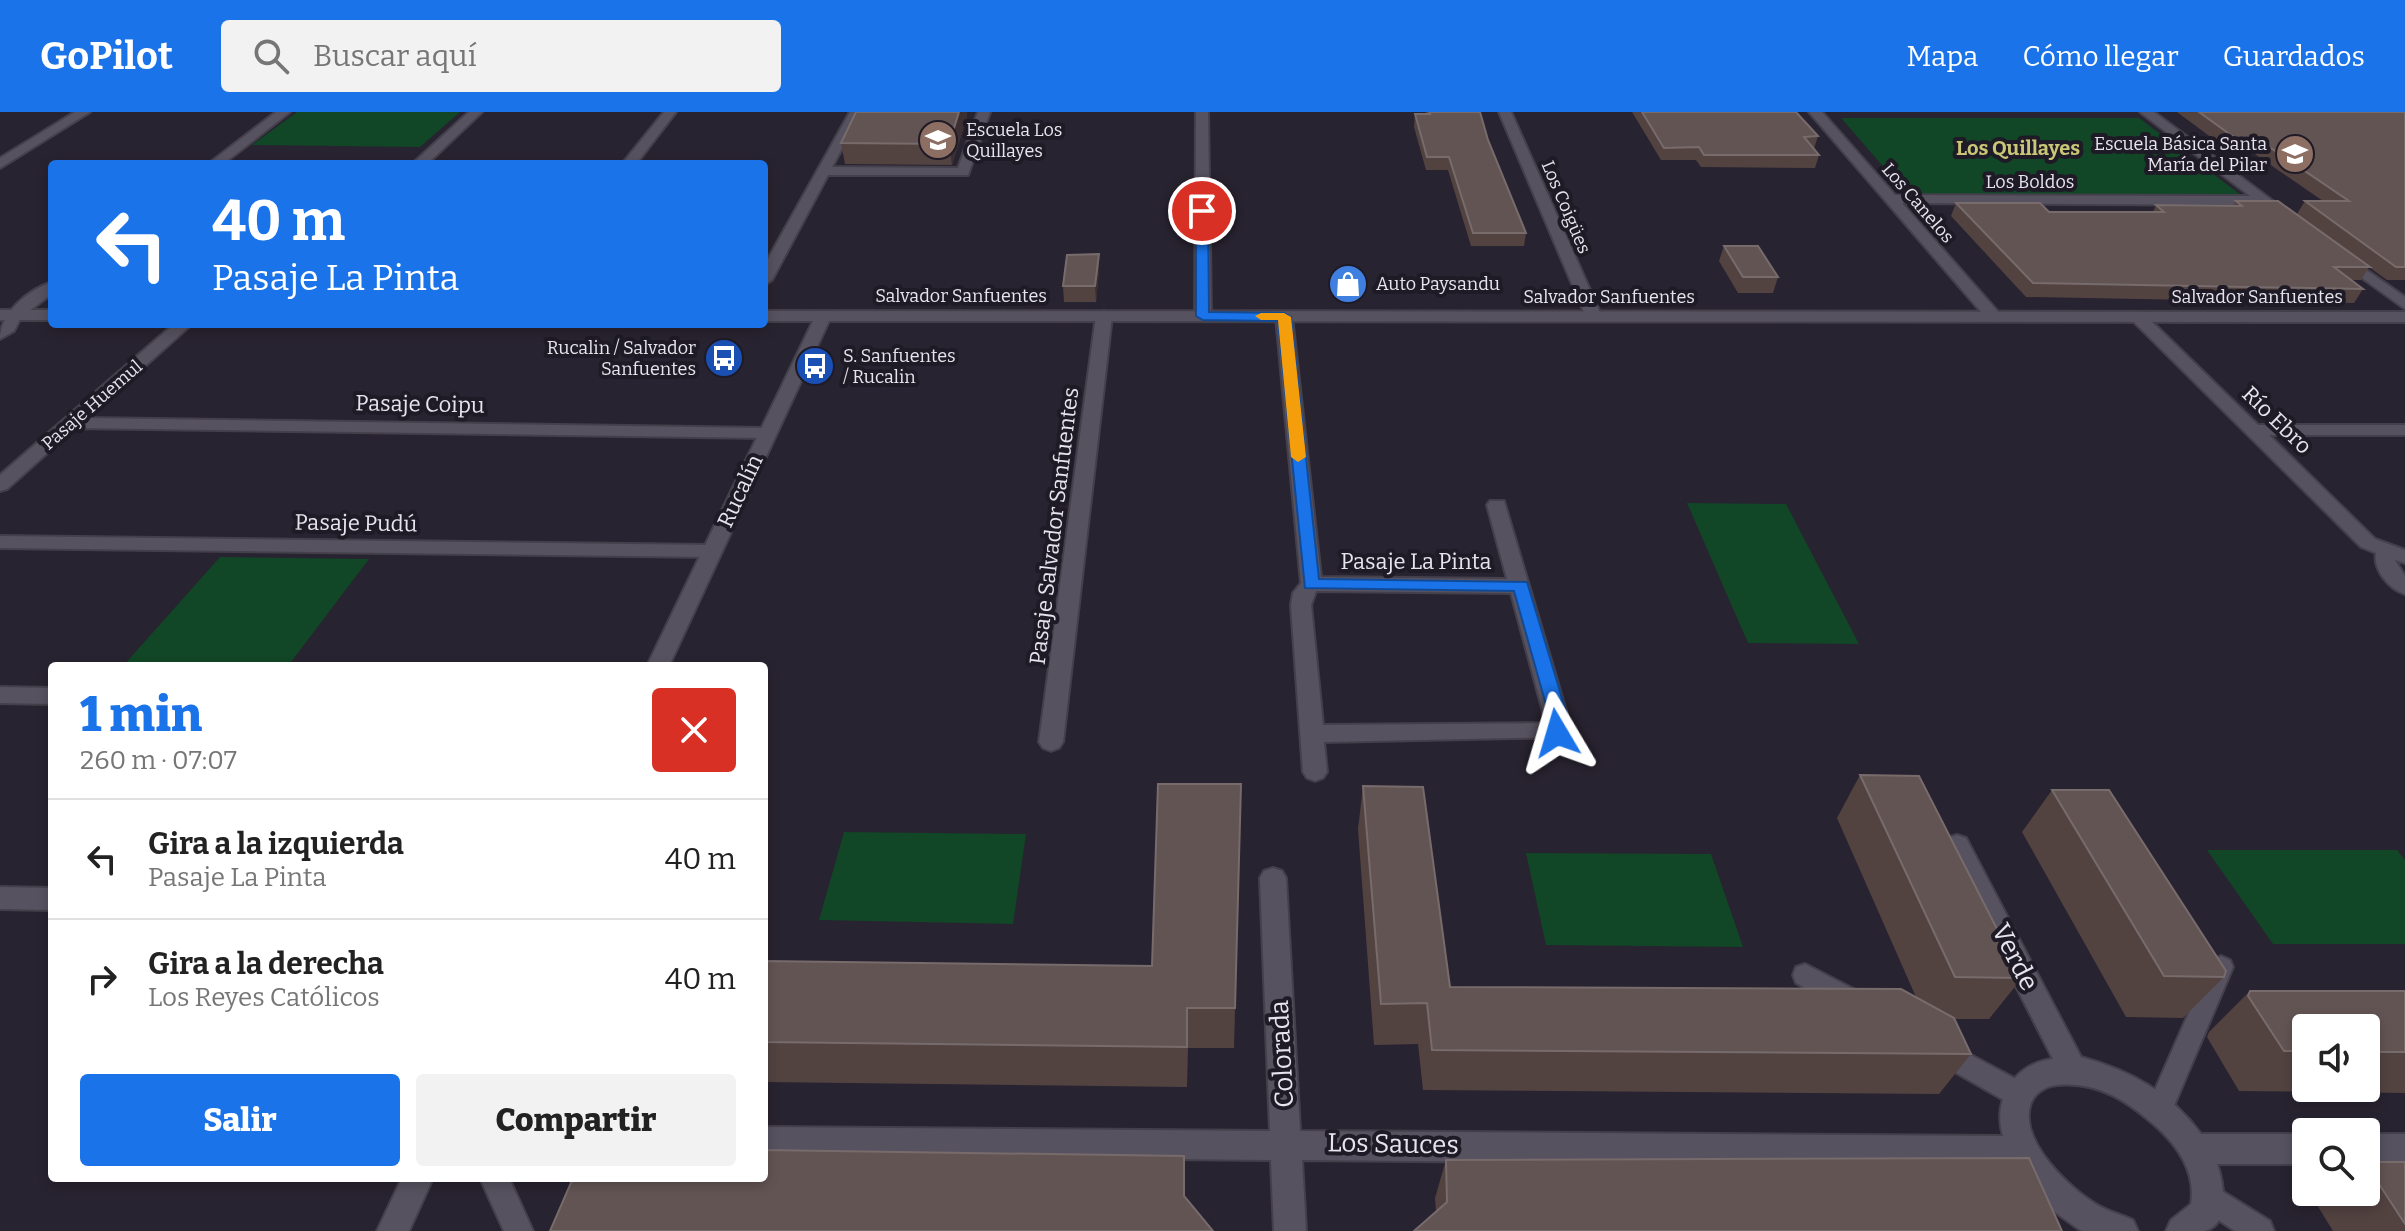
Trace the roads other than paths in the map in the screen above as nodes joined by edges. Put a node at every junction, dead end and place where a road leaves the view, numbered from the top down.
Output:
1 (84, 112) edge
2 (284, 112) edge
3 (476, 112) edge
4 (670, 112) edge
5 (856, 112) edge
6 (984, 112) edge
7 (1202, 112) edge
8 (1505, 112) edge
9 (1815, 112) edge
10 (2146, 112) edge
11 (220, 160) edge
12 (423, 160) edge
13 (632, 160) edge
14 (0, 164) edge
15 (824, 171) junction
16 (1891, 199) junction
17 (2334, 251) edge
18 (768, 273) edge
19 (48, 289) edge
20 (2405, 304) edge
21 (7, 315) edge
22 (48, 315) edge
23 (768, 316) edge
24 (823, 316) junction
25 (1104, 316) junction
26 (1203, 316) junction
27 (1284, 317) junction
28 (1594, 317) junction
29 (1994, 317) junction
30 (2138, 317) junction
31 (2405, 317) edge
32 (179, 328) edge
33 (0, 334) edge
34 (71, 423) junction
35 (2253, 430) junction
36 (2405, 430) edge
37 (768, 433) junction
38 (0, 485) edge
39 (1497, 505) dead end
40 (0, 542) edge
41 (712, 551) junction
42 (2395, 555) edge
43 (1311, 584) junction
44 (1521, 586) junction
45 (2405, 587) edge
46 (660, 662) edge
47 (0, 695) edge
48 (48, 696) edge
49 (1312, 734) junction
50 (1051, 742) dead end
51 (1315, 772) dead end
52 (1957, 845) edge
53 (1273, 878) dead end
54 (0, 898) edge
55 (48, 899) edge
56 (2221, 967) edge
57 (1805, 975) dead end
58 (1872, 1012) edge
59 (1925, 1042) edge
60 (2073, 1070) junction
61 (2018, 1094) junction
62 (2160, 1108) junction
63 (768, 1141) edge
64 (1286, 1143) junction
65 (2196, 1149) junction
66 (2292, 1149) edge
67 (2380, 1149) edge
68 (2405, 1149) edge
69 (2022, 1151) junction
70 (416, 1182) edge
71 (496, 1182) edge
72 (2209, 1197) junction
73 (2084, 1224) edge
74 (393, 1231) edge
75 (519, 1231) edge
76 (1290, 1231) edge
77 (2122, 1231) edge
78 (2182, 1231) edge
79 (2260, 1231) edge

1 - 14 street
2 - 11 street
3 - 12 street
4 - 13 street
5 - 15 street
6 - 15 street
7 - 26 street
8 - 28 street, Los Coigües
9 - 16 street, Los Canelos
10 - 16 street, Los Boldos
15 - 18 street
16 - 29 street, Los Canelos
17 - 20 street
19 - 21 street
21 - 22 street
21 - 33 street
23 - 24 street, Salvador Sanfuentes
24 - 25 street, Salvador Sanfuentes
24 - 37 street, Rucalín
25 - 26 street, Salvador Sanfuentes
25 - 50 street, Pasaje Salvador Sanfuentes
26 - 27 street, Salvador Sanfuentes
27 - 28 street, Salvador Sanfuentes
27 - 43 street
28 - 29 street, Salvador Sanfuentes
29 - 30 street, Salvador Sanfuentes
30 - 31 street, Salvador Sanfuentes
30 - 35 street, Río Ebro
32 - 34 street, Pasaje Huemul
34 - 37 street, Pasaje Coipu
34 - 38 street, Pasaje Huemul
35 - 36 street
35 - 42 street, Río Ebro
37 - 41 street, Rucalín
39 - 44 street
40 - 41 street, Pasaje Pudú
41 - 46 street, Rucalín
42 - 45 street
43 - 44 street, Pasaje La Pinta
43 - 49 street
44 - 49 street
47 - 48 street
49 - 51 street
52 - 60 street, Verde
53 - 64 street, Colorada
54 - 55 street
56 - 62 lane
57 - 58 lane
59 - 61 lane
60 - 61 street
60 - 62 street
61 - 69 street
62 - 65 street
63 - 64 street, Los Sauces
64 - 69 street, Los Sauces
64 - 76 street, Colorada
65 - 66 street
65 - 72 street
67 - 68 street
69 - 73 street
70 - 74 street
71 - 75 lane
72 - 78 street
72 - 79 lane
73 - 77 street

